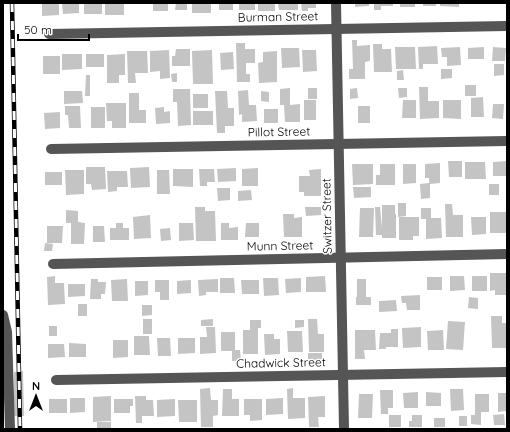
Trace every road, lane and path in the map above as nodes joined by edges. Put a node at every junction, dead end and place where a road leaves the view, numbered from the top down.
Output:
1 (336, 3) edge
2 (507, 26) edge
3 (336, 29) junction
4 (49, 34) dead end
5 (507, 141) edge
6 (339, 144) junction
7 (51, 149) dead end
8 (507, 254) edge
9 (341, 257) junction
10 (53, 264) dead end
11 (3, 315) edge
12 (507, 372) edge
13 (343, 375) junction
14 (56, 380) dead end
15 (10, 429) edge
16 (344, 429) edge

1 - 3 street, Switzer Street
2 - 3 street, Burman Street
3 - 4 street, Burman Street
3 - 6 street, Switzer Street
5 - 6 street, Pillot Street
6 - 7 street, Pillot Street
6 - 9 street, Switzer Street
8 - 9 street, Munn Street
9 - 10 street, Munn Street
9 - 13 street, Switzer Street
11 - 15 street
12 - 13 street, Chadwick Street
13 - 14 street, Chadwick Street
13 - 16 street, Switzer Street

